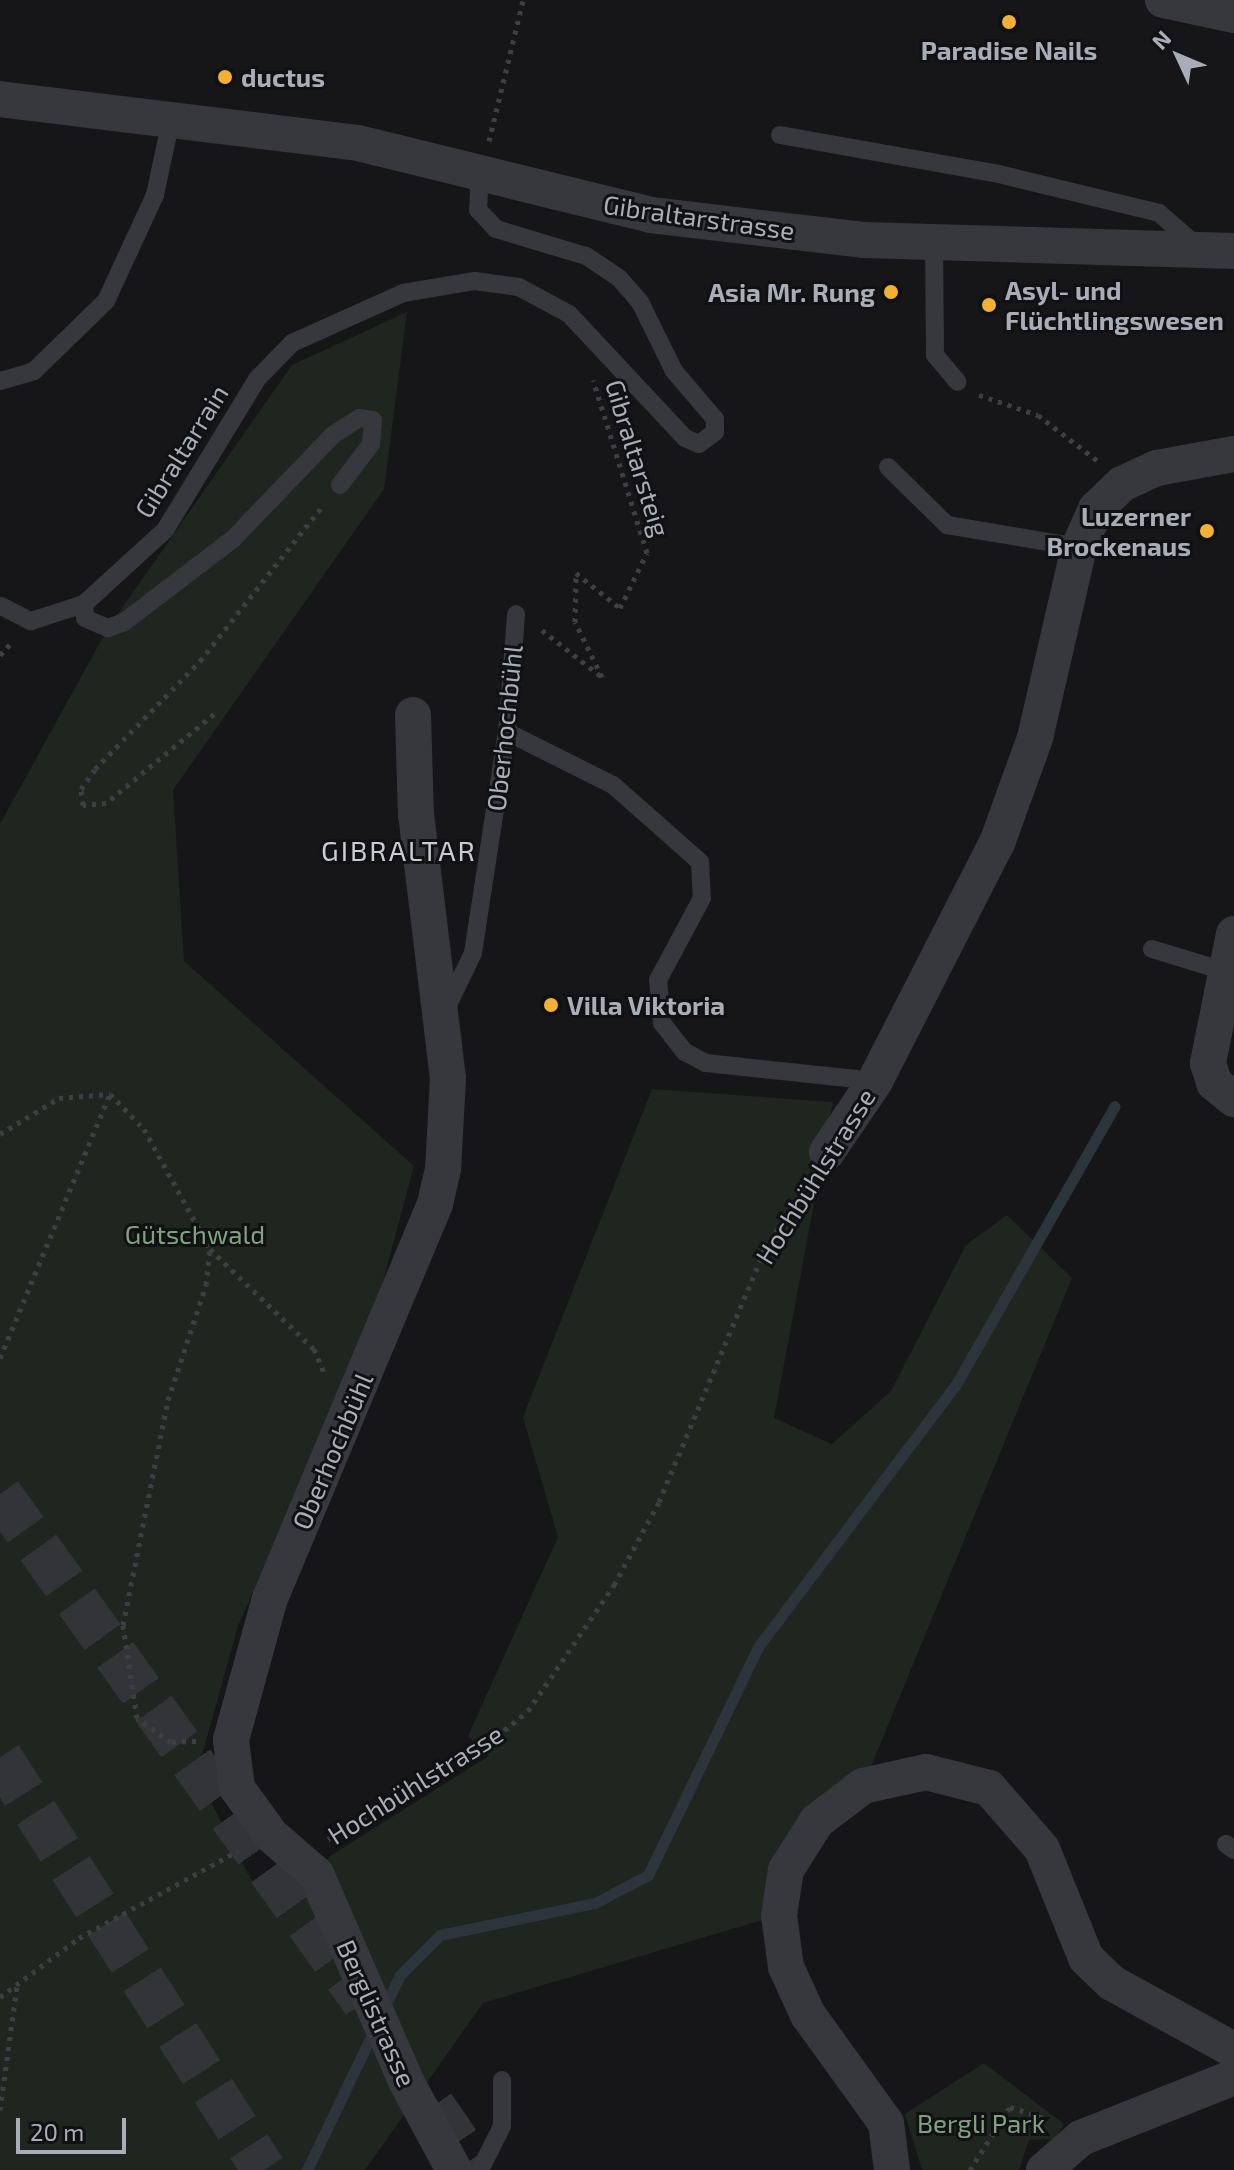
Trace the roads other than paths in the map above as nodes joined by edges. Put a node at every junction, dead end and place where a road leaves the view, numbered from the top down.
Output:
1 (1163, 0) edge
2 (1234, 15) edge
3 (0, 99) edge
4 (171, 120) junction
5 (780, 135) dead end
6 (480, 177) junction
7 (934, 241) junction
8 (1197, 246) junction
9 (1234, 251) edge
10 (0, 381) edge
11 (958, 382) dead end
12 (1234, 454) edge
13 (888, 467) dead end
14 (340, 485) road end
15 (1079, 547) junction
16 (84, 604) junction
17 (1, 606) edge
18 (516, 614) road end
19 (413, 715) dead end
20 (507, 732) junction
21 (1234, 934) edge
22 (1152, 949) dead end
23 (1224, 971) junction
24 (439, 1025) junction
25 (875, 1081) junction
26 (1234, 1099) edge
27 (827, 1152) road end
28 (307, 1866) joint
29 (1234, 2050) edge
30 (1234, 2077) edge
31 (502, 2080) dead end
32 (454, 2170) edge
33 (480, 2170) edge
34 (892, 2170) edge
35 (1044, 2170) edge

1 - 2 street
3 - 4 street, Gibraltarstrasse
4 - 6 street, Gibraltarstrasse
4 - 10 lane
5 - 8 lane
6 - 7 street, Gibraltarstrasse
6 - 16 lane, Gibraltarrain
7 - 8 street, Gibraltarstrasse
7 - 11 lane
8 - 9 street, Gibraltarstrasse
12 - 15 street, Hochbühlstrasse
13 - 15 lane
14 - 16 lane
15 - 25 street, Hochbühlstrasse
16 - 17 lane
18 - 20 lane, Oberhochbühl
19 - 24 street, Oberhochbühl
20 - 24 lane, Oberhochbühl
20 - 25 lane
21 - 23 street
22 - 23 lane
23 - 26 street
24 - 28 street, Oberhochbühl
25 - 27 street, Hochbühlstrasse
28 - 32 street, Berglistrasse
29 - 34 street
30 - 35 street
31 - 33 lane

